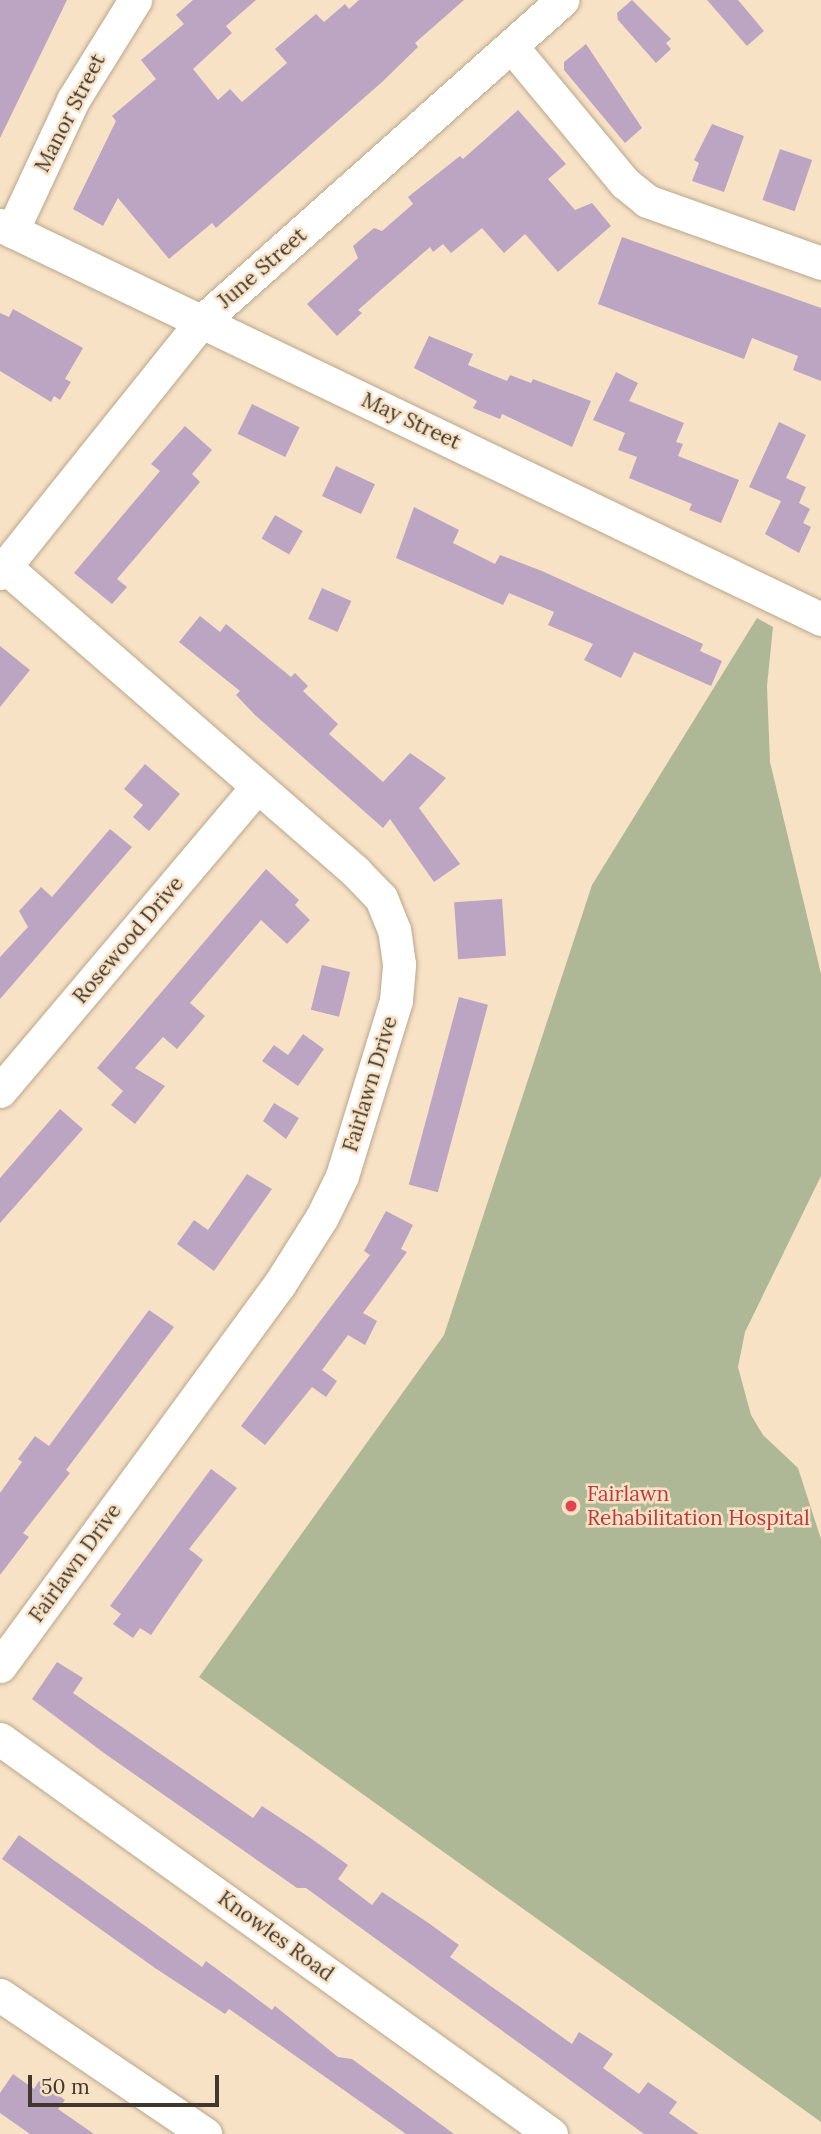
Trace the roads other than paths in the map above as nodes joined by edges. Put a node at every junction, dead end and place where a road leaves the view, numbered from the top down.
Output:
1 (135, 0) edge
2 (562, 0) edge
3 (512, 47) junction
4 (6, 228) edge
5 (821, 263) edge
6 (201, 322) junction
7 (3, 570) edge
8 (821, 619) edge
9 (256, 788) junction
10 (0, 1091) edge
11 (0, 1666) edge
12 (0, 1739) edge
13 (0, 1995) edge
14 (205, 2134) edge
15 (551, 2134) edge

1 - 4 street, Manor Street
2 - 3 street, June Street
3 - 5 street
3 - 6 street, June Street
4 - 6 street, May Street
6 - 7 street, June Street
6 - 8 street, May Street
7 - 9 street, Fairlawn Drive
9 - 10 street, Rosewood Drive
9 - 11 street, Fairlawn Drive
12 - 15 street, Knowles Road
13 - 14 street

